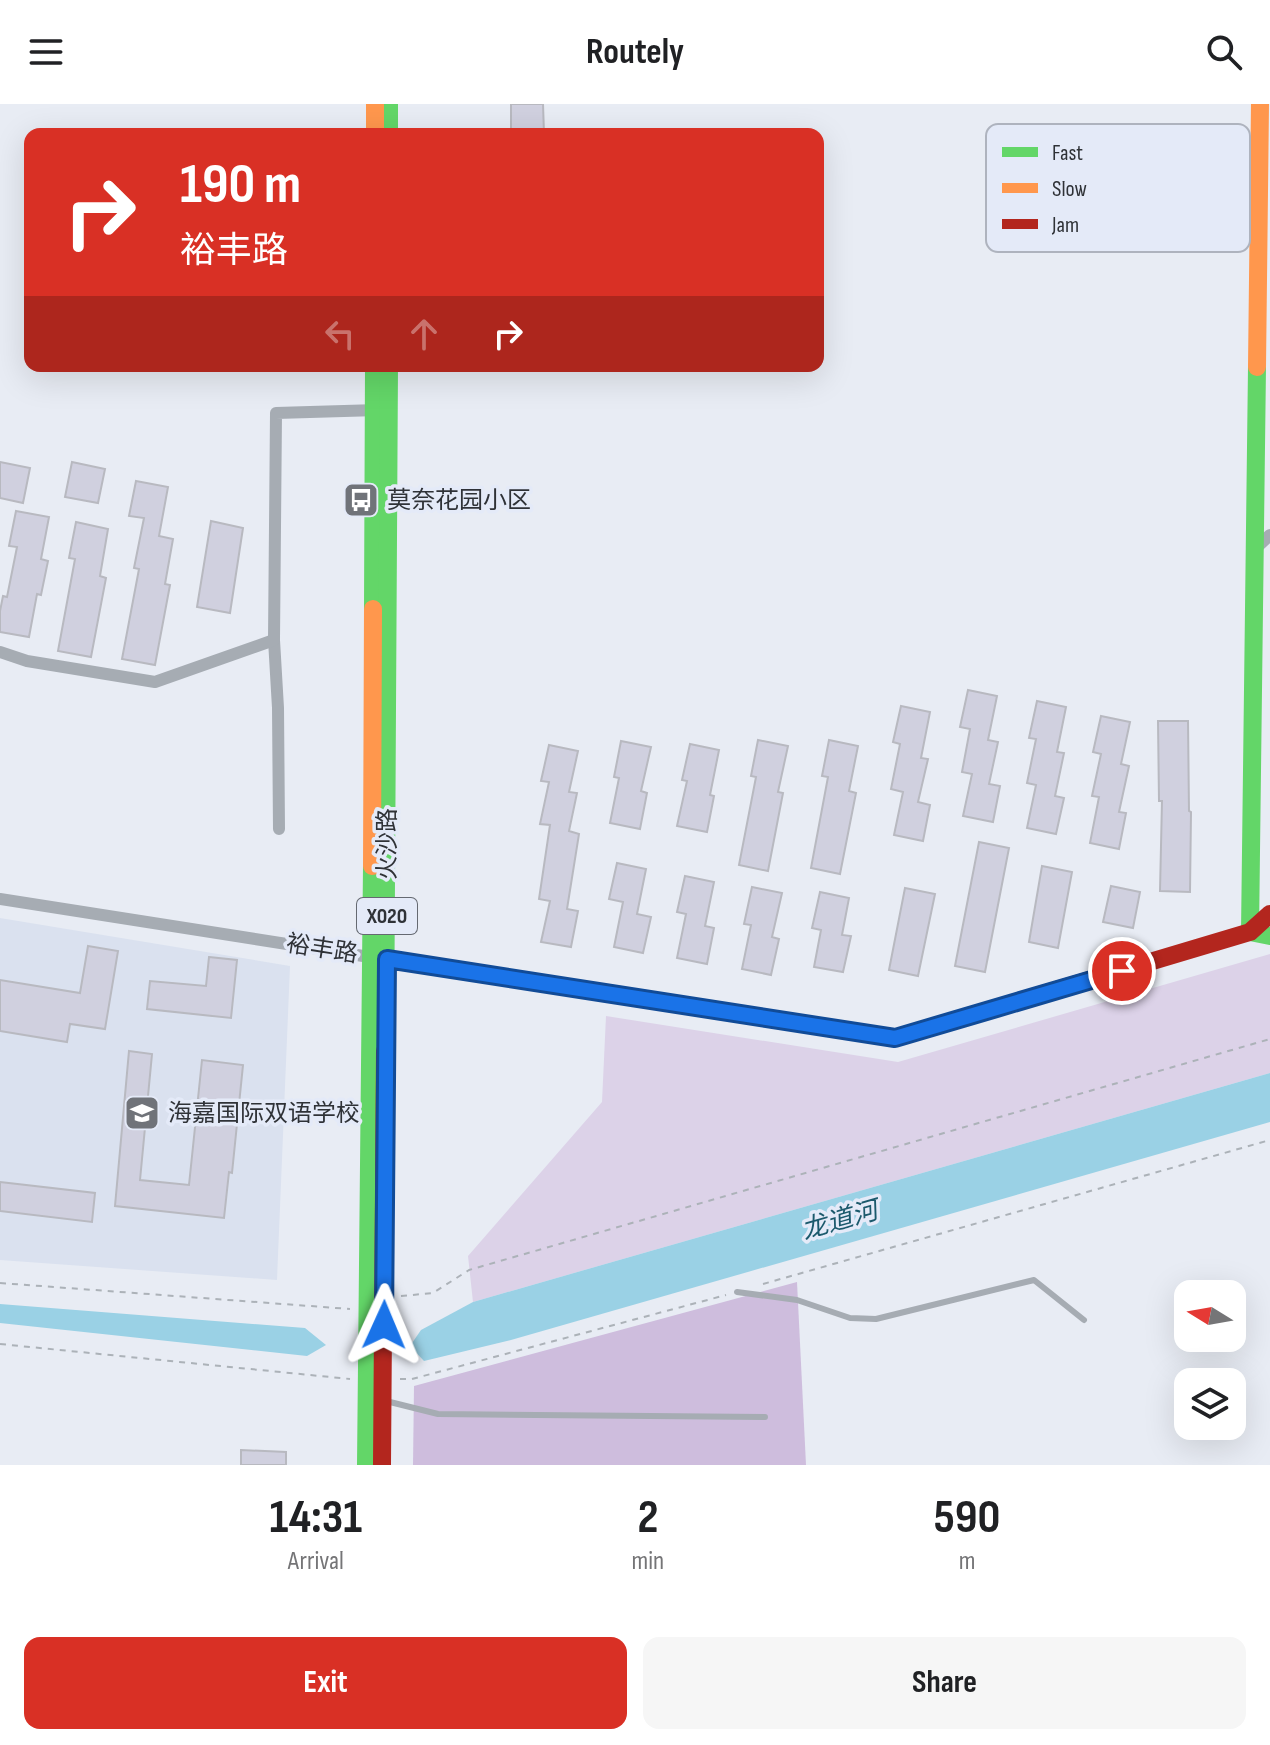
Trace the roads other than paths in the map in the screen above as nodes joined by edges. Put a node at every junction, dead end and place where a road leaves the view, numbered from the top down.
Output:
1 (375, 104) edge
2 (389, 104) edge
3 (1260, 104) edge
4 (375, 128) edge
5 (389, 128) edge
6 (375, 372) edge
7 (388, 372) edge
8 (381, 410) junction
9 (1270, 535) edge
10 (1256, 548) junction
11 (274, 640) junction
12 (0, 652) edge
13 (279, 829) dead end
14 (0, 899) edge
15 (1270, 914) edge
16 (1250, 932) junction
17 (1270, 936) edge
18 (379, 958) junction
19 (737, 1292) road end
20 (1084, 1320) dead end
21 (375, 1381) junction
22 (383, 1401) junction
23 (765, 1417) dead end
24 (366, 1465) edge
25 (382, 1465) edge

1 - 4 street
2 - 5 street
3 - 10 street
6 - 8 street, 火沙路 / X020
7 - 8 street, 火沙路 / X020
8 - 11 street
8 - 18 street, 火沙路 / X020
9 - 10 street
10 - 16 street
11 - 12 street
11 - 13 street
14 - 18 street, 裕丰路
15 - 16 street, 裕丰路
16 - 17 street, 裕丰路
16 - 18 street, 裕丰路
18 - 21 street, 火沙路 / X020
18 - 21 street, 火沙路 / X020
19 - 20 lane
21 - 22 street, 火沙路 / X020
21 - 24 street, 火沙路 / X020
22 - 23 lane
22 - 25 street, 火沙路 / X020

